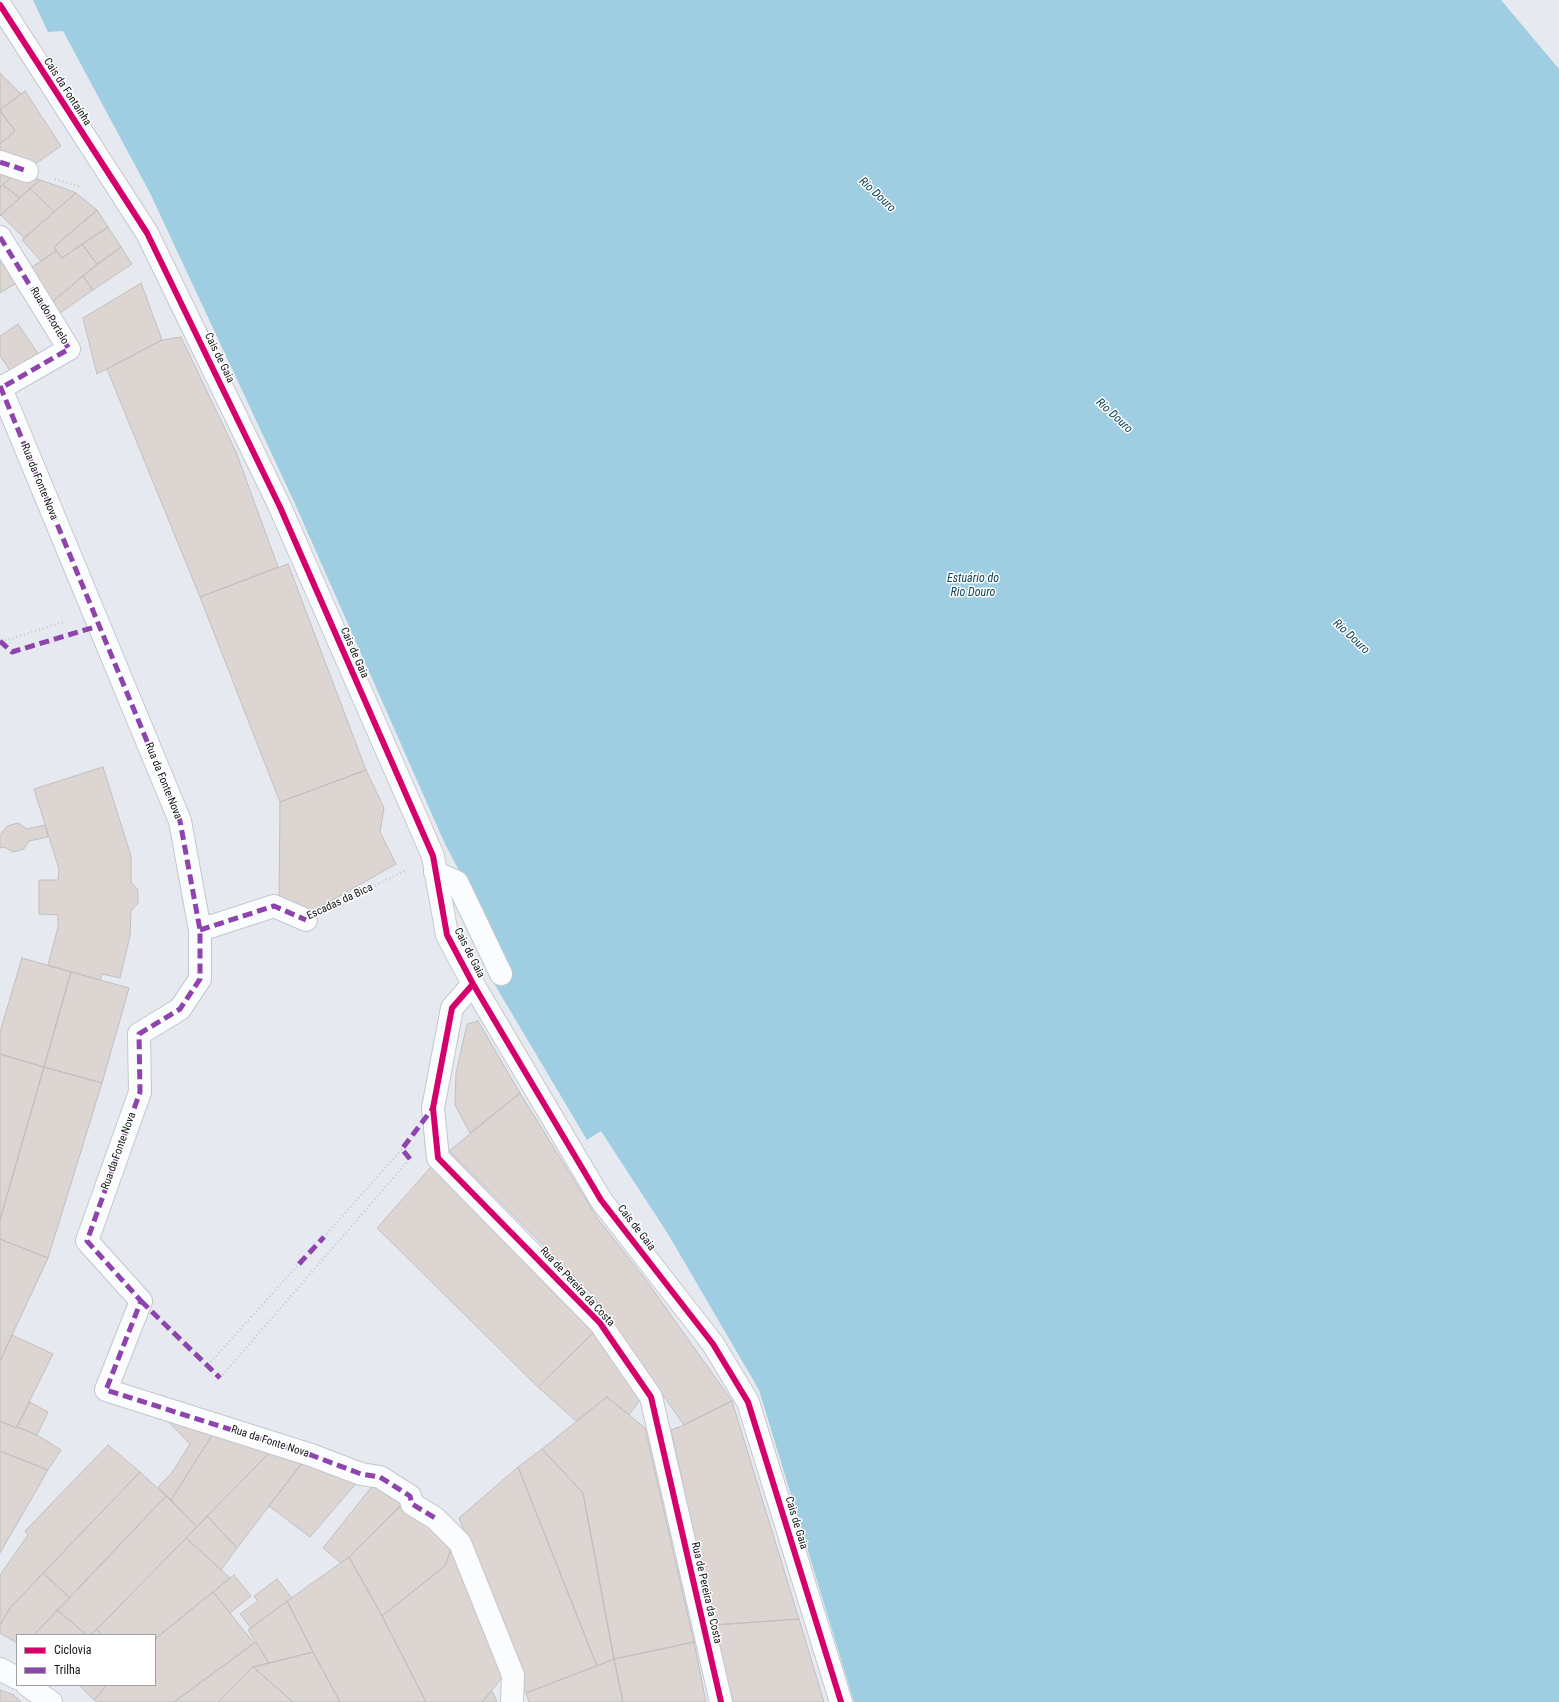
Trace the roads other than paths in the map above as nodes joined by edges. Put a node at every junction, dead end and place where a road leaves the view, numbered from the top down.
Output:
1 (0, 5) edge
2 (0, 162) edge
3 (27, 171) road end
4 (118, 189) joint
5 (0, 237) edge
6 (0, 387) edge
7 (434, 864) junction
8 (306, 920) road end
9 (200, 930) junction
10 (501, 974) dead end
11 (473, 984) junction
12 (0, 1669) edge
13 (16, 1677) edge
14 (28, 1686) edge
15 (51, 1702) edge
16 (512, 1702) edge
17 (721, 1702) edge
18 (841, 1702) edge

1 - 4 street, Cais da Fontaínha
2 - 3 street
4 - 7 street, Cais de Gaia
5 - 6 street, Rua do Portelo
6 - 9 street, Rua da Fonte Nova
7 - 10 street
7 - 11 street, Cais de Gaia
8 - 9 street, Escadas da Bica
9 - 16 street, Rua da Fonte Nova
11 - 17 street, Rua de Pereira da Costa
11 - 18 street, Cais de Gaia
12 - 13 street
14 - 15 street

